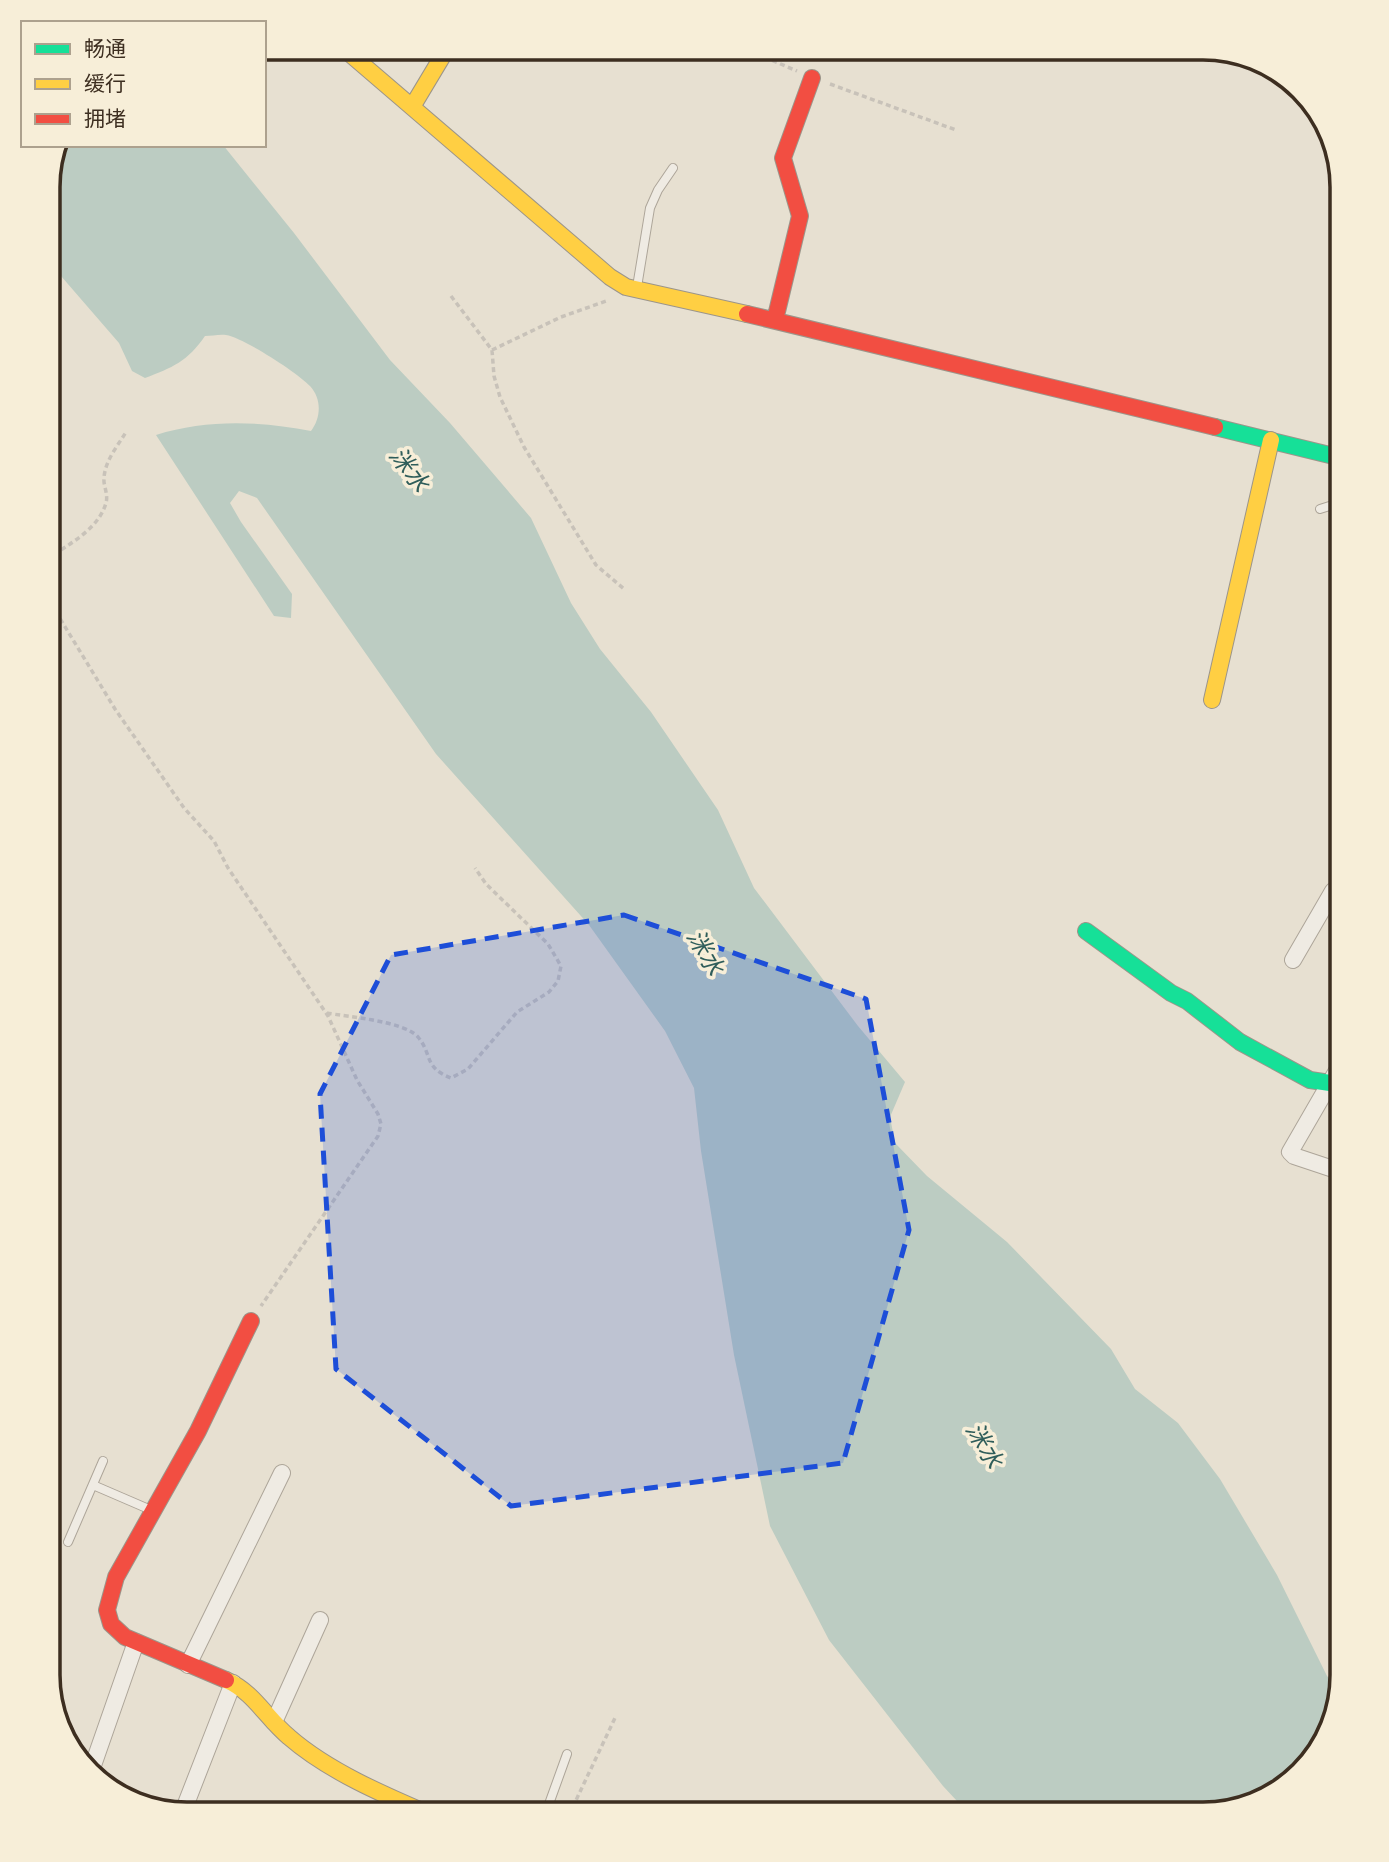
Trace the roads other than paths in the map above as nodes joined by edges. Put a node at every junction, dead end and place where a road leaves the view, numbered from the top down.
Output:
1 (357, 60) edge
2 (440, 60) edge
3 (812, 78) road end
4 (412, 107) junction
5 (673, 168) dead end
6 (637, 290) junction
7 (775, 320) junction
8 (1271, 440) junction
9 (1330, 455) edge
10 (1330, 506) edge
11 (1320, 509) dead end
12 (1212, 700) dead end
13 (1330, 896) edge
14 (1086, 931) dead end
15 (1293, 960) dead end
16 (1330, 1083) joint
17 (1330, 1168) edge
18 (251, 1321) road end
19 (103, 1461) dead end
20 (282, 1473) dead end
21 (93, 1485) junction
22 (154, 1511) junction
23 (68, 1542) dead end
24 (320, 1620) dead end
25 (136, 1642) junction
26 (188, 1665) junction
27 (233, 1683) junction
28 (274, 1722) junction
29 (567, 1754) dead end
30 (94, 1762) edge
31 (187, 1802) edge
32 (401, 1802) edge
33 (550, 1802) edge

1 - 4 street
2 - 4 street
3 - 7 street
4 - 6 street
5 - 6 lane
6 - 7 street
7 - 8 street
8 - 9 street
8 - 12 street
10 - 11 lane
13 - 15 street
14 - 16 street
16 - 17 street
18 - 22 street
19 - 21 lane
20 - 26 street
21 - 22 lane
21 - 23 lane
22 - 25 street
24 - 28 street
25 - 26 street
25 - 30 street
26 - 27 street
27 - 28 street
27 - 31 street
28 - 32 street
29 - 33 lane

